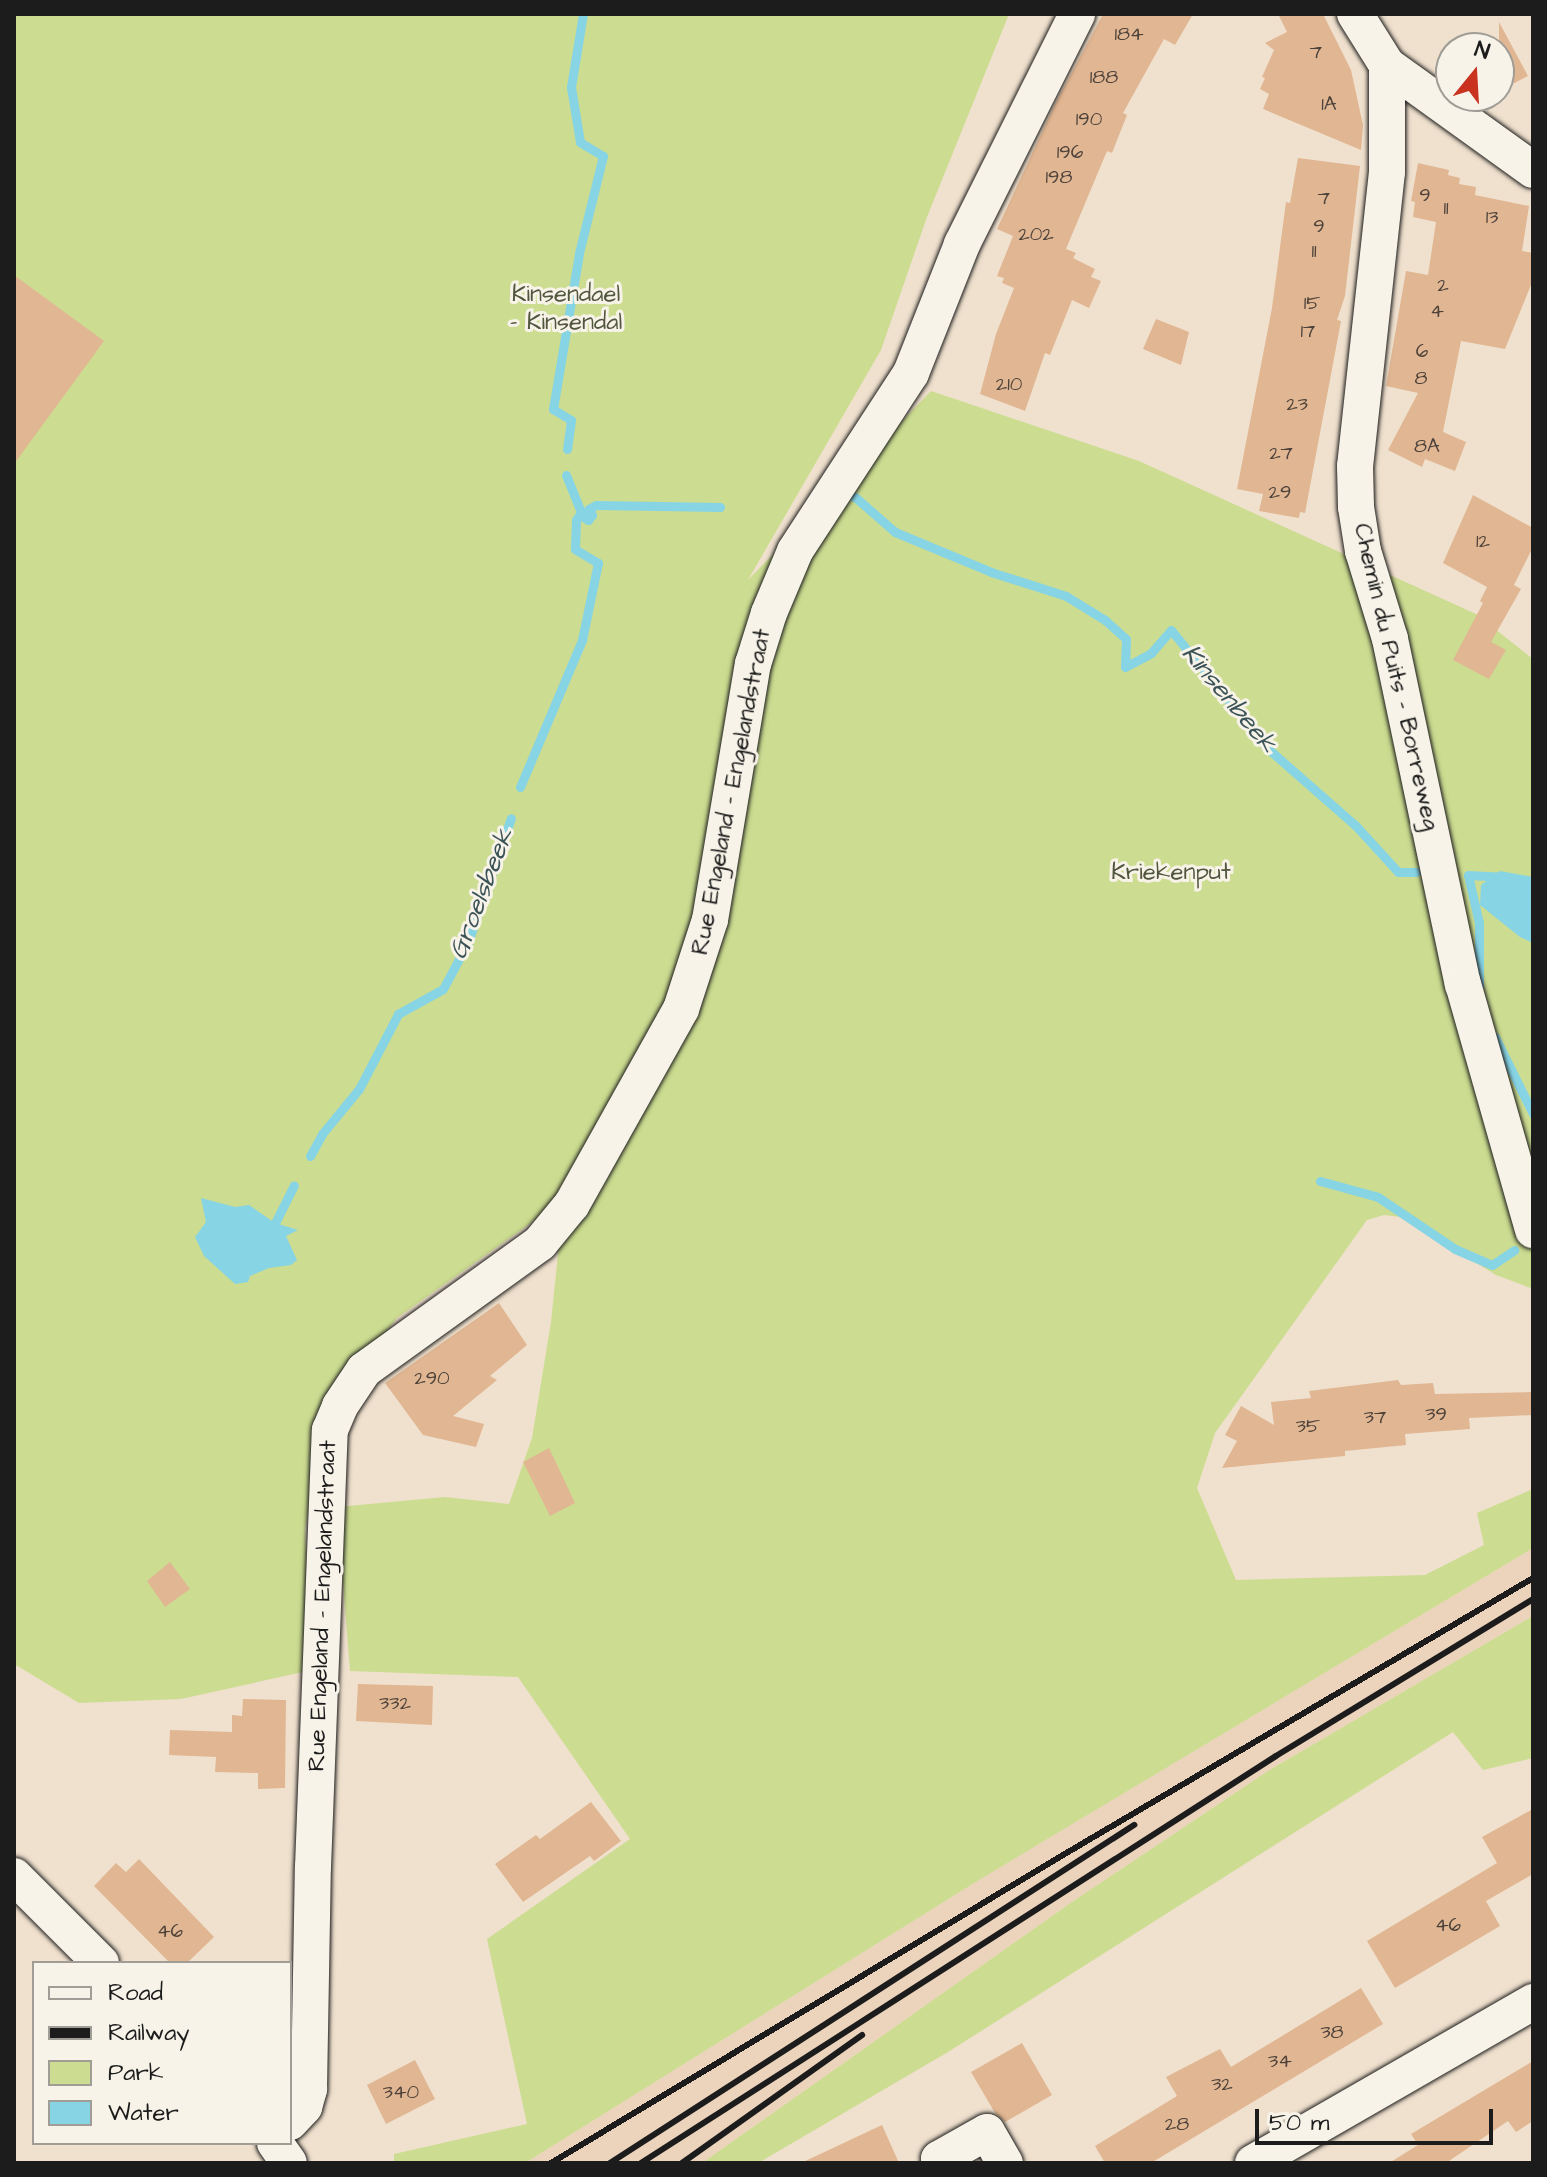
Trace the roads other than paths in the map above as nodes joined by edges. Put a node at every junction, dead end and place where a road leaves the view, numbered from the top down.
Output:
1 (1077, 14) edge
2 (1355, 14) edge
3 (1387, 65) junction
4 (1533, 170) edge
5 (1533, 1230) edge
6 (14, 1876) edge
7 (99, 1961) edge
8 (1533, 2002) edge
9 (292, 2120) edge
10 (276, 2145) edge
11 (289, 2163) edge
12 (942, 2163) edge
13 (1005, 2163) edge
14 (1253, 2163) edge

1 - 9 street, Rue Engeland - Engelandstraat
2 - 3 street
3 - 4 street
3 - 5 street, Chemin du Puits - Borreweg
6 - 7 street
8 - 14 street
10 - 11 street
12 - 13 street

